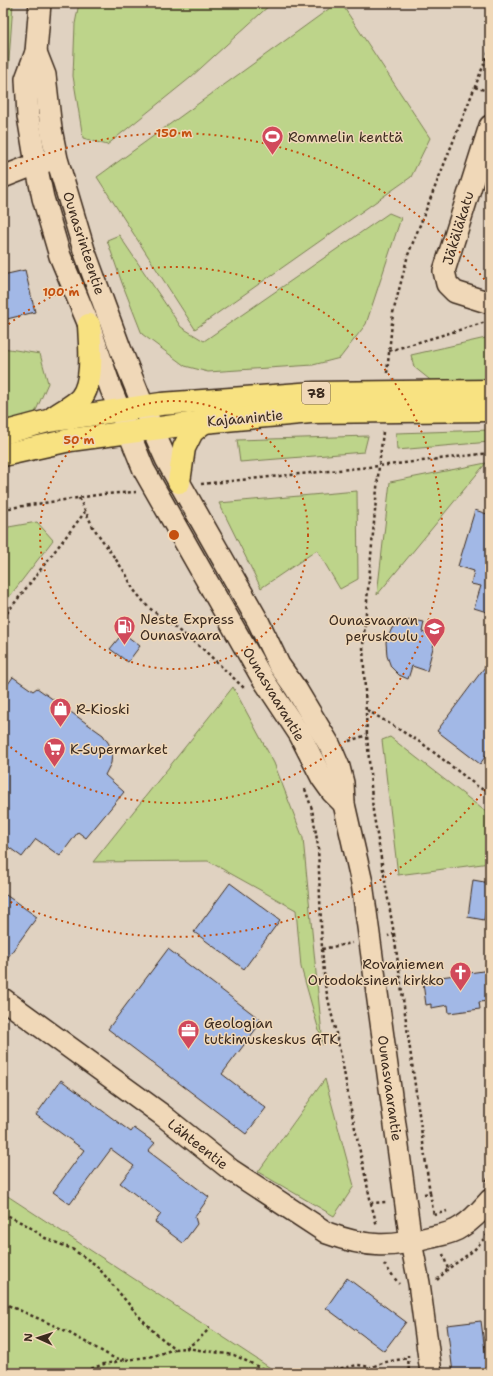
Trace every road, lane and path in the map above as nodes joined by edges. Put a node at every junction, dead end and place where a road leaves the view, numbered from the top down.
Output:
1 (40, 3) edge
2 (490, 49) edge
3 (36, 52) junction
4 (475, 87) junction
5 (490, 92) edge
6 (490, 126) edge
7 (57, 160) junction
8 (36, 164) junction
9 (3, 177) edge
10 (490, 303) edge
11 (490, 321) edge
12 (89, 325) junction
13 (389, 351) junction
14 (387, 374) dead end
15 (490, 391) edge
16 (144, 406) junction
17 (120, 410) junction
18 (490, 410) edge
19 (48, 421) junction
20 (204, 422) junction
21 (152, 428) junction
22 (128, 432) junction
23 (383, 432) dead end
24 (3, 433) edge
25 (490, 453) edge
26 (3, 455) edge
27 (379, 466) junction
28 (189, 483) junction
29 (137, 492) dead end
30 (79, 498) junction
31 (3, 509) edge
32 (85, 512) junction
33 (3, 618) edge
34 (246, 689) dead end
35 (366, 710) junction
36 (367, 734) junction
37 (347, 742) dead end
38 (303, 782) dead end
39 (490, 794) edge
40 (344, 804) junction
41 (394, 934) junction
42 (369, 939) junction
43 (322, 949) junction
44 (3, 999) edge
45 (430, 1193) junction
46 (405, 1198) junction
47 (490, 1200) edge
48 (371, 1203) junction
49 (3, 1213) edge
50 (434, 1215) dead end
51 (490, 1232) edge
52 (411, 1242) junction
53 (380, 1246) junction
54 (441, 1249) dead end
55 (448, 1269) junction
56 (436, 1282) dead end
57 (402, 1290) dead end
58 (3, 1303) edge
59 (210, 1328) dead end
60 (186, 1348) junction
61 (175, 1349) junction
62 (408, 1350) dead end
63 (408, 1358) junction
64 (126, 1360) junction
65 (371, 1367) junction
66 (3, 1370) edge
67 (268, 1372) edge
68 (10, 1373) edge
69 (80, 1373) edge
70 (317, 1373) edge
71 (364, 1373) edge
72 (409, 1373) edge
73 (431, 1373) edge

1 - 3 street, Ounasrinteentie
2 - 4 path
3 - 7 street, Ounasrinteentie
3 - 8 street, Ounasrinteentie
4 - 5 path
4 - 13 path
6 - 10 street, Jäkäläkatu
7 - 8 street
7 - 16 street, Ounasrinteentie
8 - 9 street
8 - 12 street, Ounasrinteentie
11 - 13 path
12 - 17 street, Ounasrinteentie
12 - 19 main road
13 - 14 path
15 - 16 main road, Kajaanintie / 78
16 - 17 main road, Kajaanintie / 78
16 - 21 street, Ounasrinteentie
17 - 19 main road, Kajaanintie / 78
17 - 22 street, Ounasvaarantie
18 - 20 main road, Kajaanintie / 78
19 - 24 main road, Kajaanintie / 78
20 - 21 main road, Kajaanintie / 78
20 - 28 main road
21 - 22 main road, Kajaanintie / 78
21 - 28 street, Ounasvaarantie
22 - 26 main road, Kajaanintie / 78
22 - 40 street, Ounasvaarantie
23 - 27 path
25 - 27 path
27 - 28 path
27 - 35 path
28 - 40 street, Ounasvaarantie
29 - 30 path
30 - 31 path
30 - 32 path
32 - 33 path
32 - 34 path
35 - 36 path
35 - 39 path
36 - 37 path
36 - 41 path
38 - 43 path
40 - 42 street, Ounasvaarantie
41 - 42 path
41 - 45 path
42 - 43 path
42 - 46 street, Ounasvaarantie
43 - 48 path
44 - 53 street, Lähteentie
45 - 46 path
45 - 50 path
46 - 48 path
46 - 52 street, Ounasvaarantie
47 - 52 street, Lähteentie
48 - 53 path
49 - 61 path
51 - 55 path
52 - 53 street, Lähteentie
52 - 73 street, Ounasvaarantie
53 - 57 path
54 - 55 path
55 - 56 path
58 - 64 path
59 - 60 path
60 - 61 path
60 - 67 path
61 - 64 path
62 - 63 path
63 - 65 path
63 - 72 path
64 - 69 path
65 - 70 path
65 - 71 path
66 - 68 path

